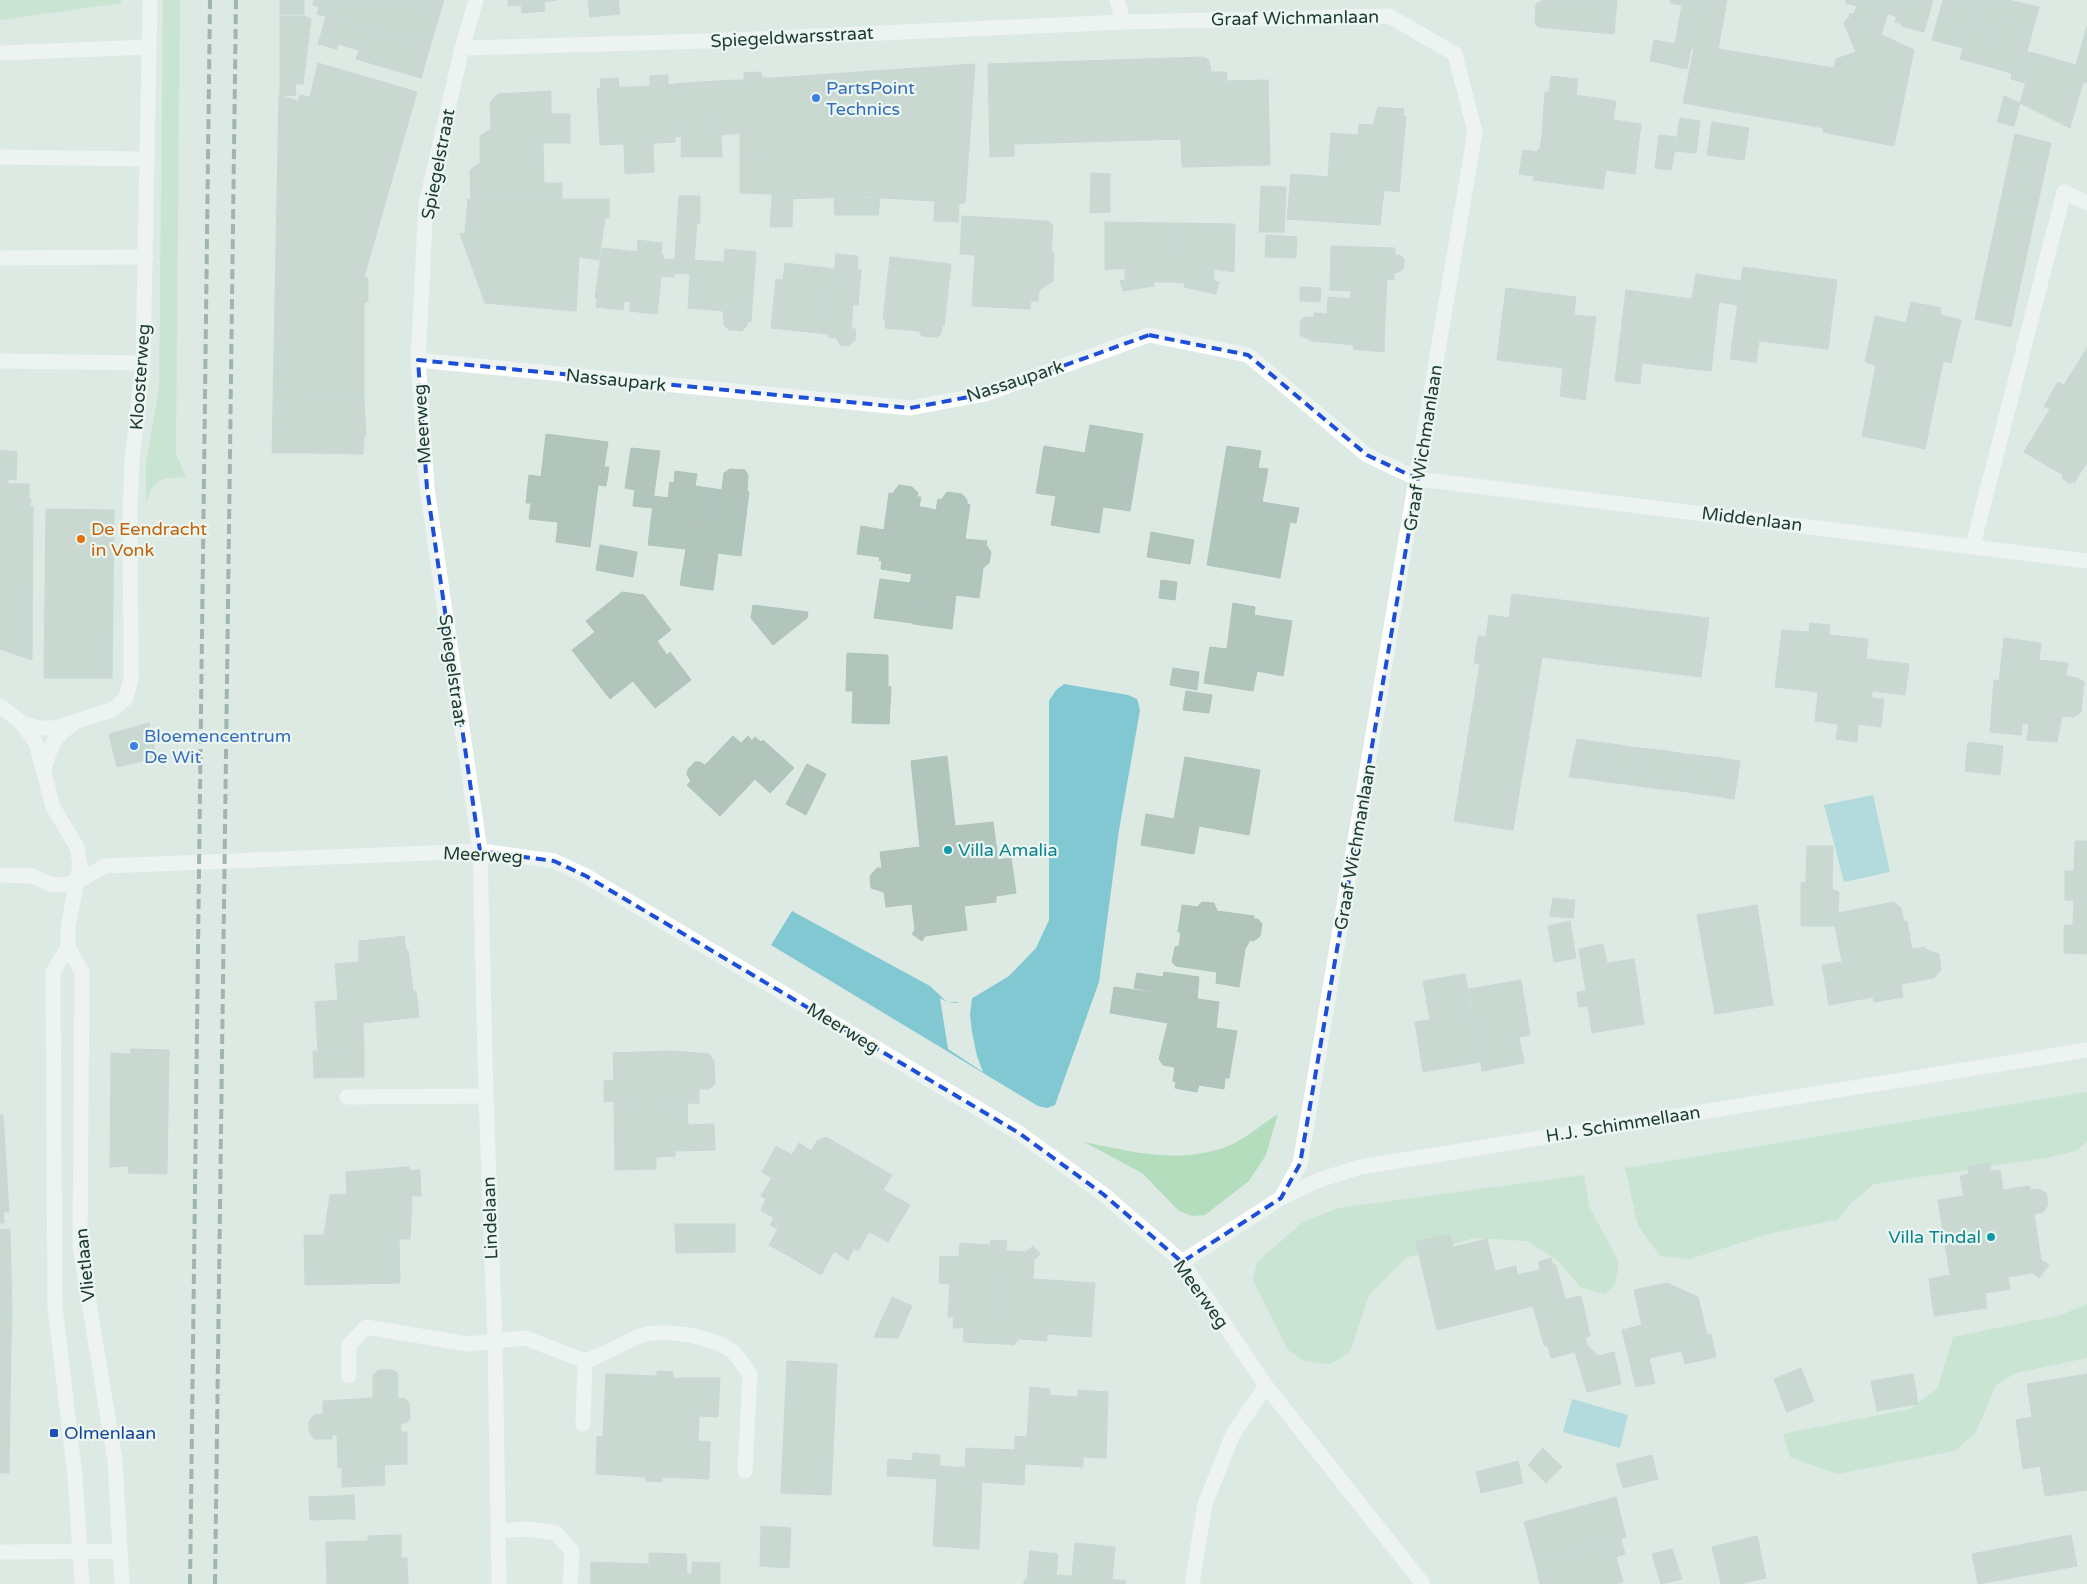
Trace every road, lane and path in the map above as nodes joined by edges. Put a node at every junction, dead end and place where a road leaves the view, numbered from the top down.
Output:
1 (150, 0) edge
2 (476, 0) edge
3 (1117, 0) edge
4 (1123, 22) junction
5 (149, 47) junction
6 (462, 48) junction
7 (0, 53) edge
8 (0, 157) edge
9 (147, 159) junction
10 (2087, 203) edge
11 (146, 257) junction
12 (0, 258) edge
13 (418, 360) junction
14 (0, 361) edge
15 (143, 363) junction
16 (1418, 479) junction
17 (427, 488) joint
18 (1973, 545) junction
19 (2087, 561) edge
20 (0, 706) edge
21 (78, 721) junction
22 (22, 723) junction
23 (44, 768) junction
24 (480, 851) junction
25 (0, 874) edge
26 (77, 882) junction
27 (68, 947) junction
28 (2087, 1050) edge
29 (486, 1096) junction
30 (347, 1097) dead end
31 (1281, 1198) junction
32 (1182, 1262) junction
33 (495, 1342) junction
34 (585, 1361) junction
35 (349, 1376) dead end
36 (1266, 1386) junction
37 (583, 1424) dead end
38 (745, 1471) dead end
39 (498, 1531) junction
40 (80, 1550) junction
41 (120, 1551) junction
42 (0, 1552) edge
43 (82, 1584) edge
44 (122, 1584) edge
45 (499, 1584) edge
46 (570, 1584) edge
47 (1192, 1584) edge
48 (1423, 1584) edge

1 - 5 street, Kloosterweg
2 - 6 street, Spiegelstraat
3 - 4 street
4 - 6 street, Spiegeldwarsstraat
4 - 16 street, Graaf Wichmanlaan
5 - 7 street
5 - 9 street, Kloosterweg
6 - 13 street, Spiegelstraat
8 - 9 street
9 - 11 street, Kloosterweg
10 - 18 street
11 - 12 street
11 - 15 street, Kloosterweg
13 - 16 street, Nassaupark
13 - 17 street, Meerweg
14 - 15 street
15 - 21 street, Kloosterweg
16 - 18 street, Middenlaan
16 - 31 street, Graaf Wichmanlaan
17 - 24 street, Spiegelstraat
18 - 19 street, Middenlaan
20 - 22 street
21 - 22 street, Kloosterweg
21 - 23 street, Kloosterweg
22 - 23 street, Vlietlaan
23 - 26 street, Vlietlaan
24 - 26 street, Meerweg
24 - 29 street, Lindelaan
24 - 32 street, Meerweg
25 - 26 street
26 - 27 street, Vlietlaan
27 - 40 street, Vlietlaan
27 - 41 street, Vlietlaan
28 - 31 street, H.J. Schimmellaan
29 - 30 street
29 - 33 street, Lindelaan
31 - 32 street, H.J. Schimmellaan
32 - 36 street, Meerweg
33 - 34 street
33 - 35 street
33 - 39 street, Lindelaan
34 - 37 street
34 - 38 street
36 - 47 street
36 - 48 street, Meerweg
39 - 45 street, Lindelaan
39 - 46 street
40 - 41 street
40 - 42 street
40 - 43 street, Vlietlaan
41 - 44 street, Vlietlaan

